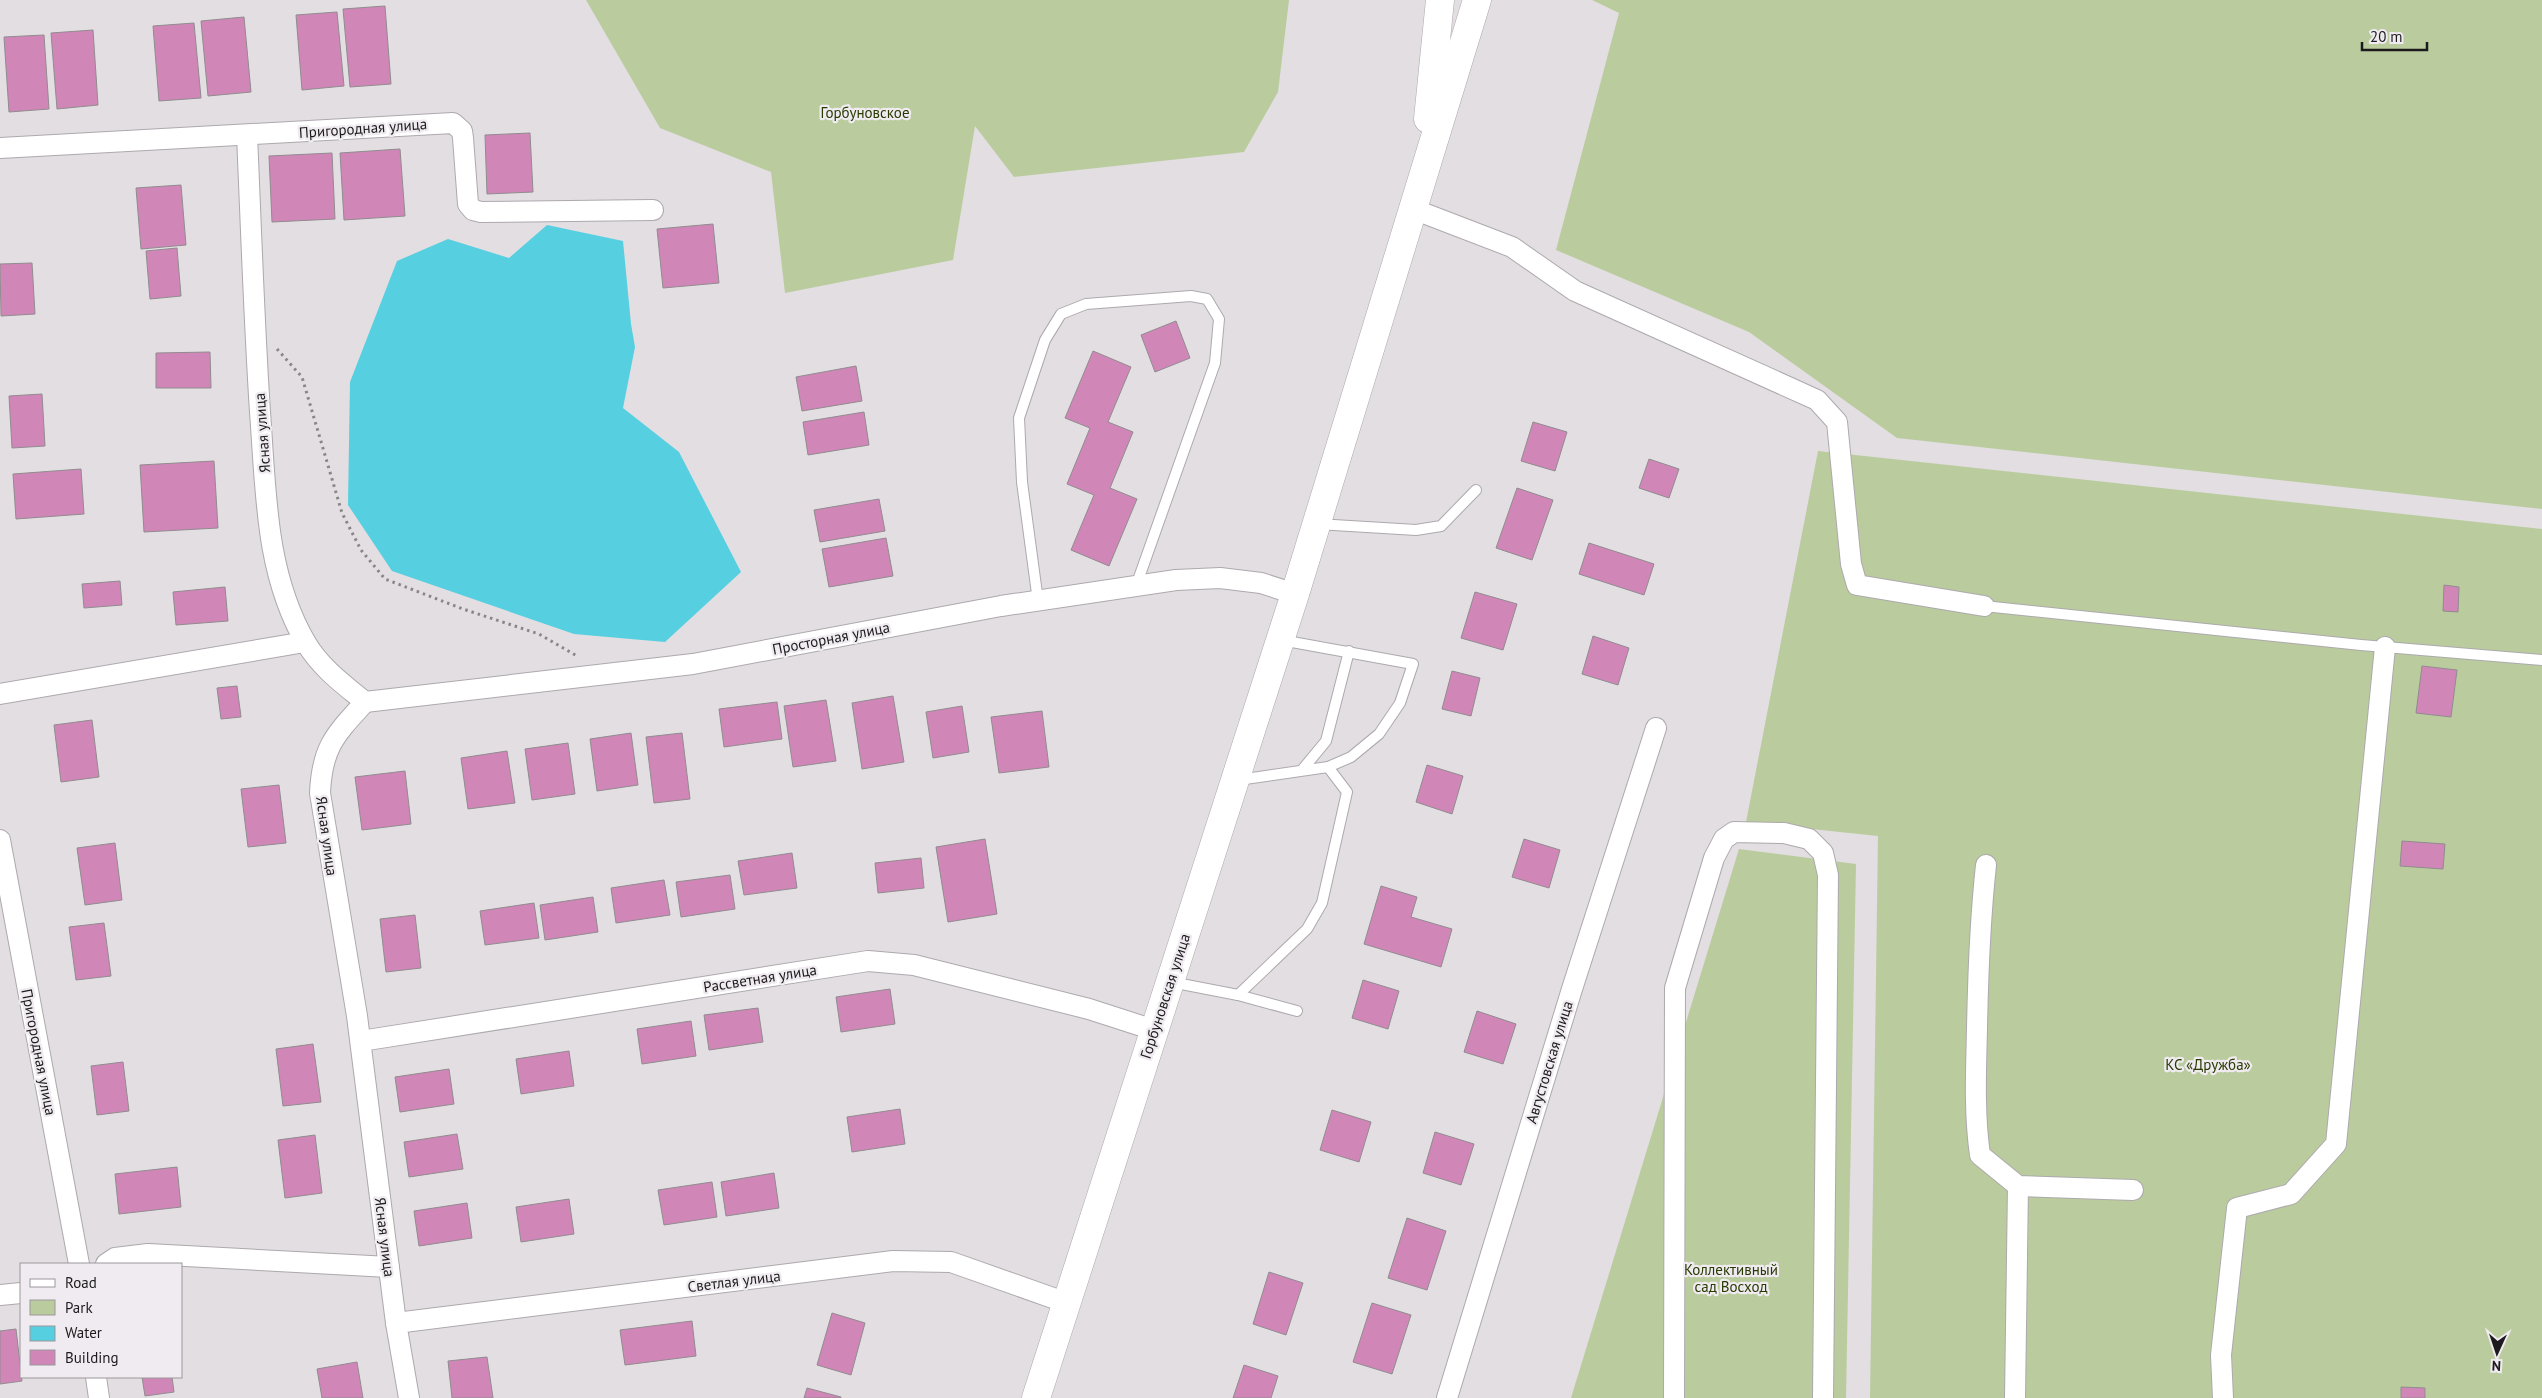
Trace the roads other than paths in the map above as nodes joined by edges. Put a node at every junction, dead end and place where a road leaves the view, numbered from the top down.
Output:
1 (1440, 0) edge
2 (1477, 1) edge
3 (247, 135) junction
4 (0, 148) edge
5 (1422, 176) junction
6 (1413, 209) junction
7 (654, 210) dead end
8 (1476, 490) dead end
9 (1316, 524) junction
10 (1136, 586) junction
11 (1294, 594) junction
12 (1038, 601) junction
13 (1984, 606) joint
14 (1279, 640) junction
15 (306, 642) junction
16 (2385, 647) junction
17 (1348, 651) junction
18 (2542, 660) edge
19 (0, 694) edge
20 (365, 702) junction
21 (1656, 728) dead end
22 (1328, 767) junction
23 (1302, 770) junction
24 (1234, 781) junction
25 (0, 840) edge
26 (1986, 865) dead end
27 (1170, 982) junction
28 (1238, 995) junction
29 (1297, 1011) dead end
30 (1154, 1030) junction
31 (361, 1042) junction
32 (2018, 1186) junction
33 (2132, 1190) dead end
34 (79, 1263) edge
35 (108, 1263) edge
36 (389, 1267) junction
37 (20, 1293) edge
38 (0, 1295) edge
39 (1067, 1303) junction
40 (396, 1323) junction
41 (96, 1378) edge
42 (99, 1398) edge
43 (410, 1398) edge
44 (1036, 1398) edge
45 (1447, 1398) edge
46 (1674, 1398) edge
47 (1823, 1398) edge
48 (2015, 1398) edge
49 (2223, 1398) edge

1 - 5 main road
2 - 5 main road
3 - 4 street, Пригородная улица
3 - 7 street, Пригородная улица
3 - 15 street, Ясная улица
5 - 6 main road, Горбуновская улица
6 - 9 main road, Горбуновская улица
6 - 13 street
8 - 9 lane
9 - 11 main road, Горбуновская улица
10 - 11 street, Просторная улица
10 - 12 street, Просторная улица
10 - 12 lane
11 - 14 main road, Горбуновская улица
12 - 20 street, Просторная улица
13 - 16 lane
14 - 17 lane
14 - 24 main road, Горбуновская улица
15 - 19 street
15 - 20 street, Ясная улица
16 - 18 lane
16 - 49 street
17 - 22 lane
17 - 23 lane
20 - 31 street, Ясная улица
21 - 45 street, Августовская улица
22 - 23 lane
22 - 28 lane
23 - 24 lane
24 - 27 main road, Горбуновская улица
25 - 34 street, Пригородная улица
26 - 32 street
27 - 28 lane
27 - 30 main road, Горбуновская улица
28 - 29 lane
30 - 31 street, Рассветная улица
30 - 39 main road, Горбуновская улица
31 - 36 street, Ясная улица
32 - 33 street
32 - 48 street
35 - 36 street
36 - 40 street, Ясная улица
37 - 38 street
39 - 40 street, Светлая улица
39 - 44 main road, Горбуновская улица
40 - 43 street, Ясная улица
41 - 42 street
46 - 47 street

